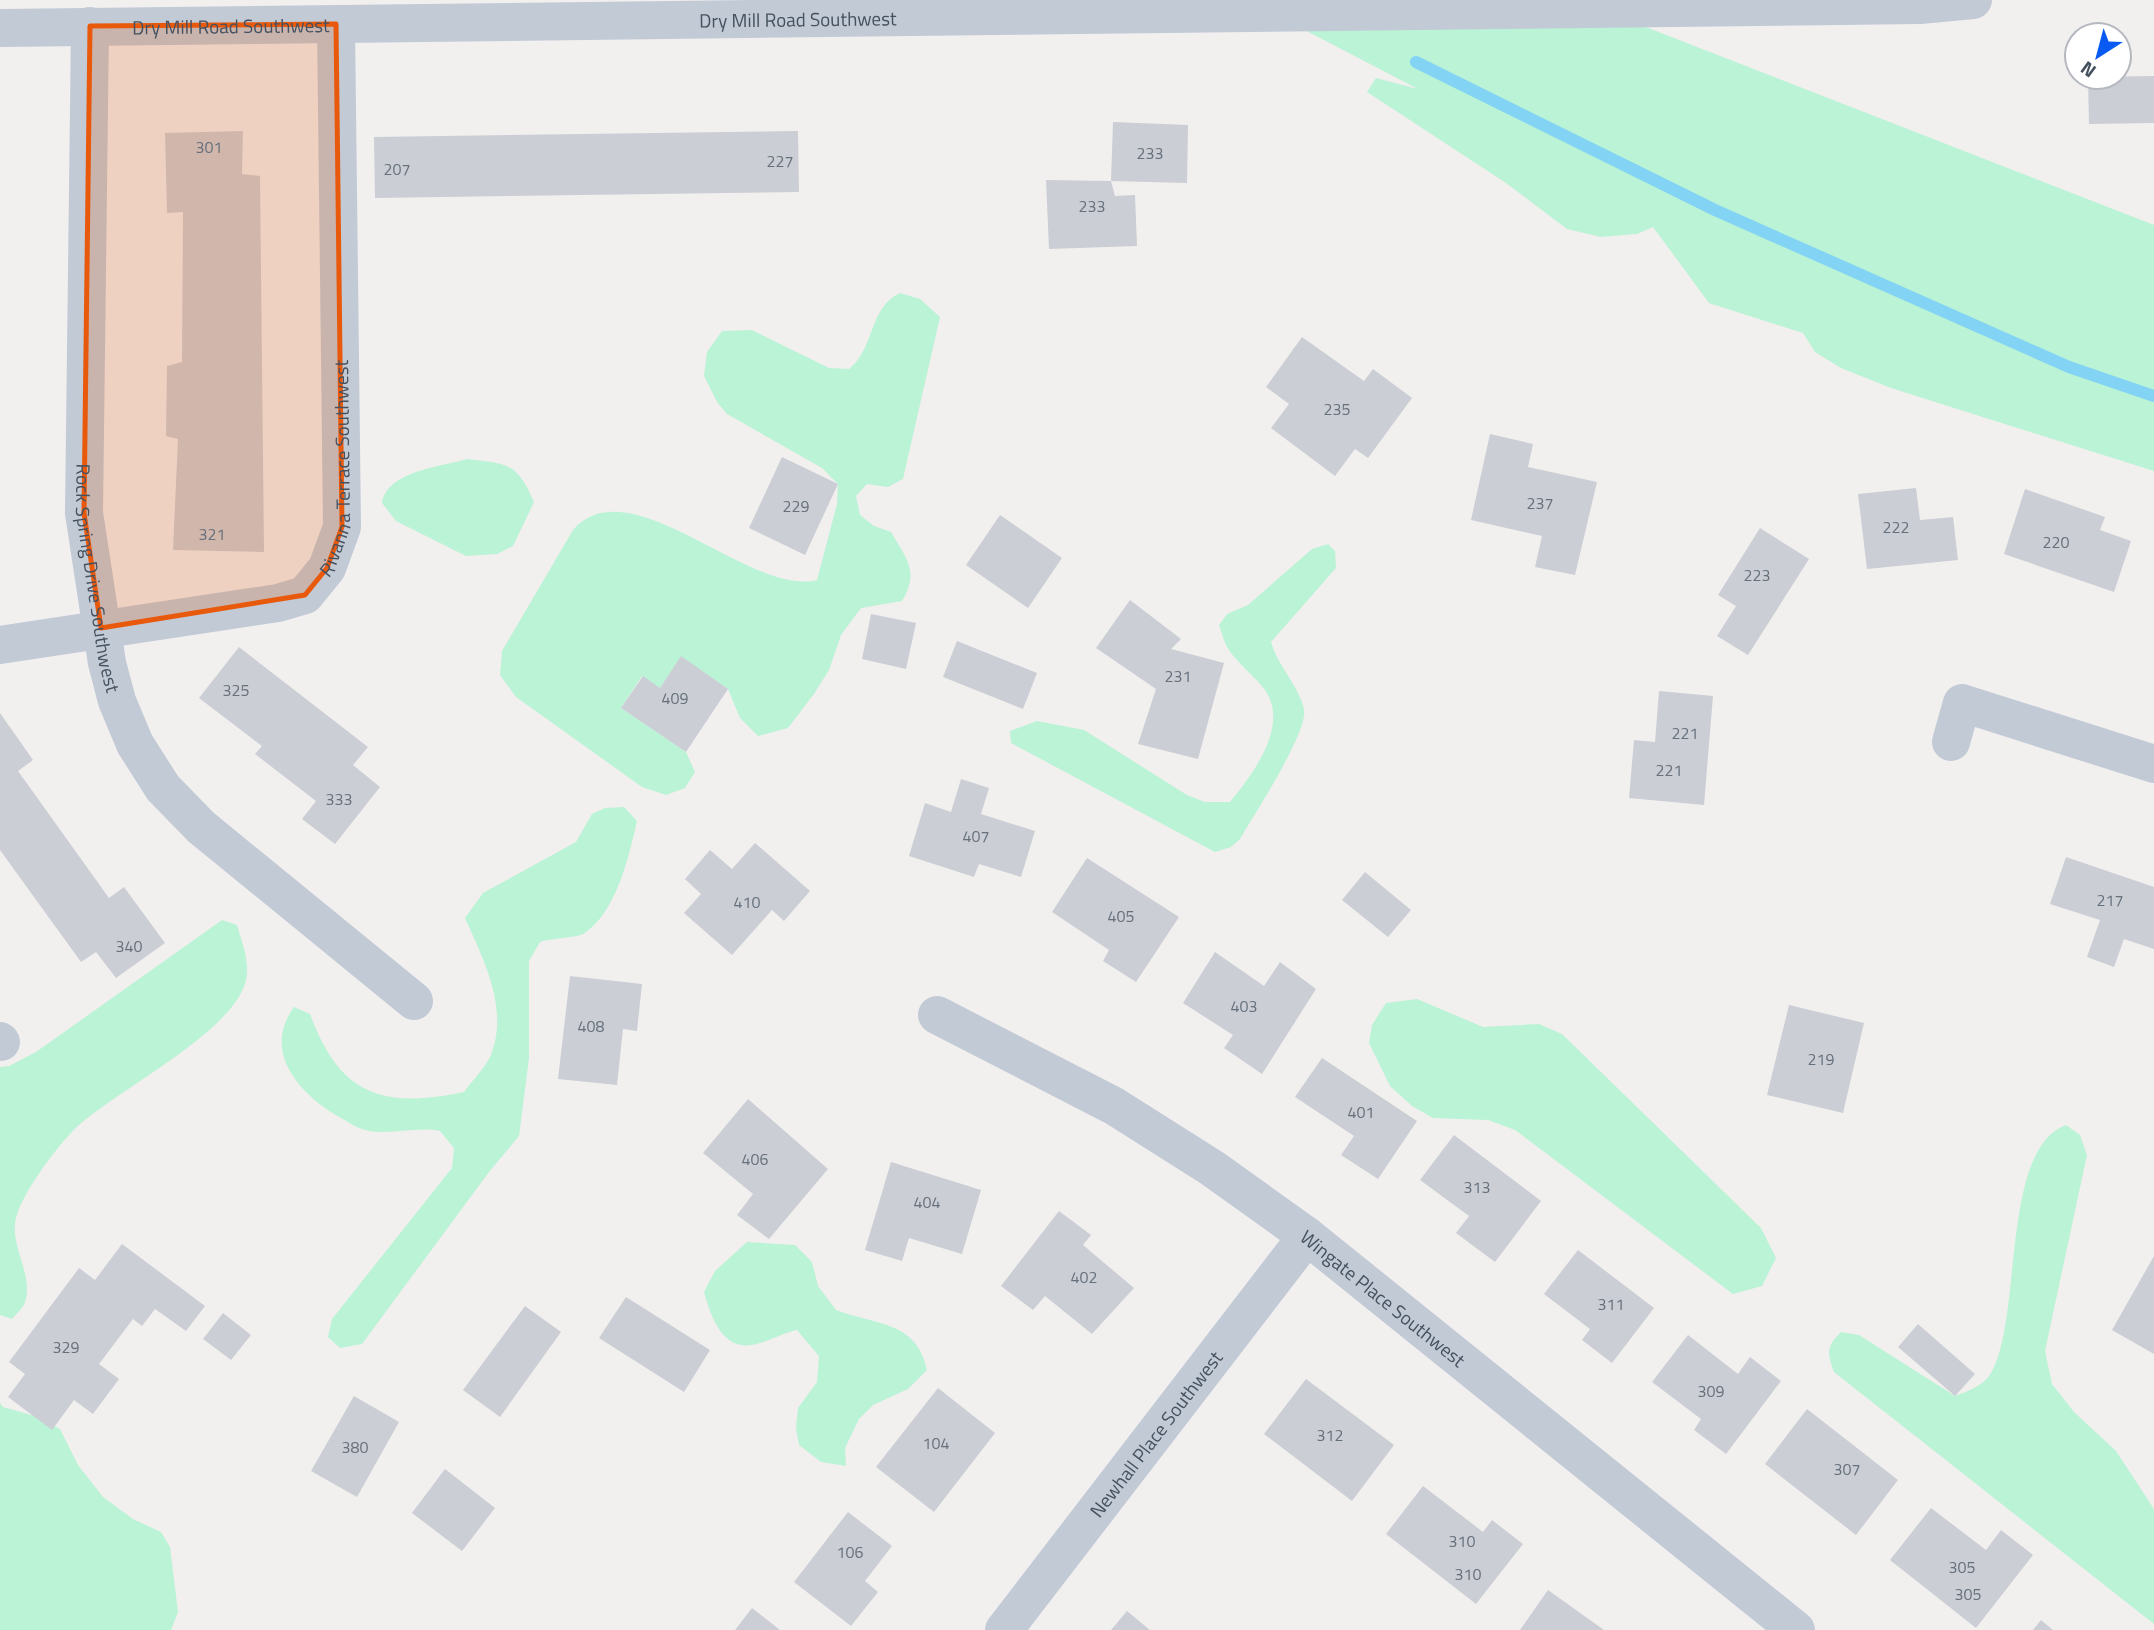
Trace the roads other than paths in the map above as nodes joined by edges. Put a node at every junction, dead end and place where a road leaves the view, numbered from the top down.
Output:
1 (1973, 0) edge
2 (20, 18) edge
3 (336, 24) junction
4 (90, 26) junction
5 (101, 628) junction
6 (0, 645) edge
7 (1951, 742) dead end
8 (2154, 764) edge
9 (414, 1001) dead end
10 (937, 1015) dead end
11 (1307, 1236) junction
12 (1004, 1630) edge
13 (1796, 1630) edge

1 - 3 street, Dry Mill Road Southwest
2 - 4 street, Dry Mill Road Southwest
3 - 4 street, Dry Mill Road Southwest
3 - 5 street, Rivanna Terrace Southwest
4 - 5 street, Rock Spring Drive Southwest
5 - 6 street, Rivanna Terrace Southwest
5 - 9 street, Rock Spring Drive Southwest
7 - 8 street
10 - 11 street, Wingate Place Southwest
11 - 12 street, Newhall Place Southwest
11 - 13 street, Wingate Place Southwest

